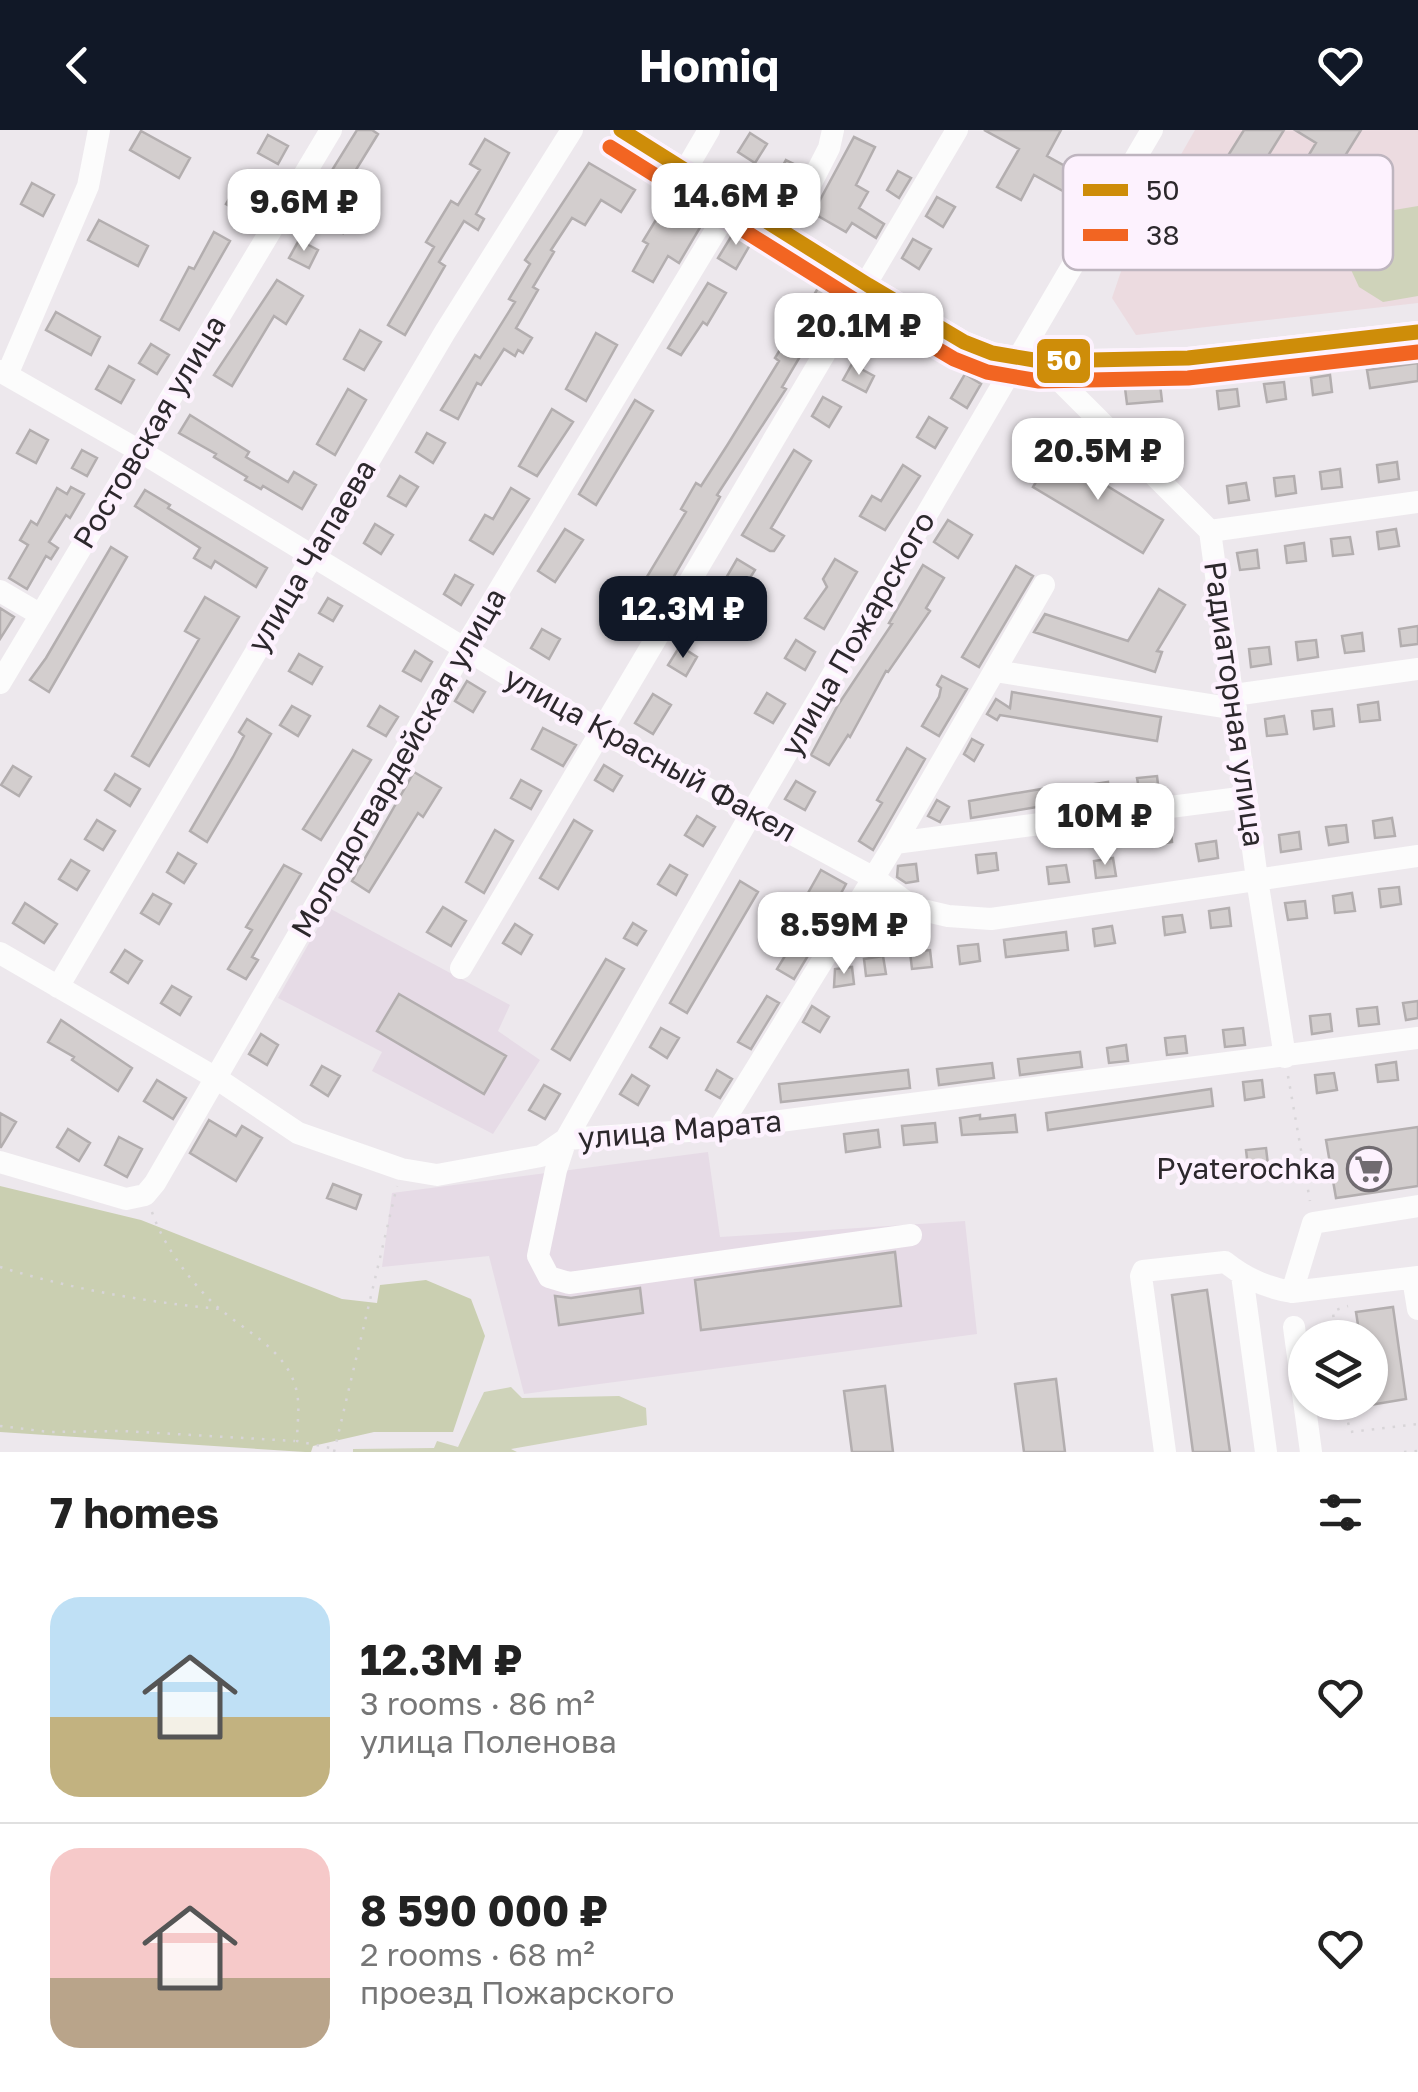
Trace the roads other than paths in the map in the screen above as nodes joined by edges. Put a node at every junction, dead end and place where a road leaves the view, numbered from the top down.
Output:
1 (99, 130) edge
2 (330, 130) edge
3 (572, 130) edge
4 (621, 130) edge
5 (709, 130) edge
6 (833, 130) edge
7 (957, 130) edge
8 (1152, 130) edge
9 (1139, 155) edge
10 (685, 171) junction
11 (734, 202) junction
12 (786, 234) junction
13 (1078, 270) edge
14 (868, 285) junction
15 (1418, 332) edge
16 (1030, 360) junction
17 (4, 373) edge
18 (138, 450) junction
19 (1418, 502) edge
20 (1210, 531) junction
21 (312, 555) junction
22 (1044, 585) dead end
23 (0, 591) edge
24 (41, 615) junction
25 (463, 650) junction
26 (1418, 669) edge
27 (995, 671) junction
28 (0, 683) edge
29 (1235, 702) junction
30 (602, 732) junction
31 (1247, 797) junction
32 (752, 814) junction
33 (895, 843) junction
34 (1418, 856) edge
35 (874, 878) junction
36 (1257, 879) junction
37 (0, 953) edge
38 (461, 968) dead end
39 (58, 987) junction
40 (1418, 1038) edge
41 (1284, 1057) junction
42 (216, 1078) junction
43 (719, 1129) junction
44 (566, 1139) junction
45 (0, 1162) edge
46 (1418, 1206) edge
47 (911, 1234) dead end
48 (1242, 1275) junction
49 (1416, 1277) edge
50 (1292, 1292) junction
51 (1418, 1309) edge
52 (1307, 1420) edge
53 (1165, 1452) edge
54 (1266, 1452) edge
55 (1311, 1452) edge

1 - 17 street
2 - 18 street, Ростовская улица
3 - 21 street, улица Чапаева
4 - 10 street
5 - 10 street
6 - 12 street
7 - 14 street
8 - 9 street, улица Пожарского
10 - 11 street
11 - 12 street
11 - 25 street, Молодогвардейская улица
12 - 14 street
13 - 16 street, улица Пожарского
14 - 16 street
14 - 30 street
15 - 16 street
16 - 20 street, Радиаторная улица
16 - 32 street, улица Пожарского
17 - 18 street, улица Красный Факел
18 - 21 street, улица Красный Факел
18 - 24 street, Ростовская улица
19 - 20 street
20 - 29 street, Радиаторная улица
21 - 25 street, улица Красный Факел
21 - 39 street, улица Чапаева
22 - 27 street
23 - 24 street
24 - 28 street, Ростовская улица
25 - 30 street, улица Красный Факел
25 - 42 street, Молодогвардейская улица
26 - 29 street
27 - 29 street
27 - 33 street
29 - 31 street, Радиаторная улица
30 - 32 street, улица Красный Факел
30 - 38 street
31 - 33 street
31 - 36 street, Радиаторная улица
32 - 35 street, улица Красный Факел
32 - 44 street, улица Пожарского
33 - 35 street
34 - 36 street, улица Красный Факел
35 - 36 street, улица Красный Факел
35 - 43 street
36 - 41 street, Радиаторная улица
37 - 39 street, улица Марата
39 - 42 street, улица Марата
40 - 41 street, улица Марата
41 - 43 street, улица Марата
42 - 44 street, улица Марата
42 - 45 street, Молодогвардейская улица
43 - 44 street, улица Марата
44 - 47 street, улица Пожарского
46 - 50 street
48 - 50 street
48 - 53 street
48 - 54 street
49 - 50 street
49 - 51 street
52 - 55 street

